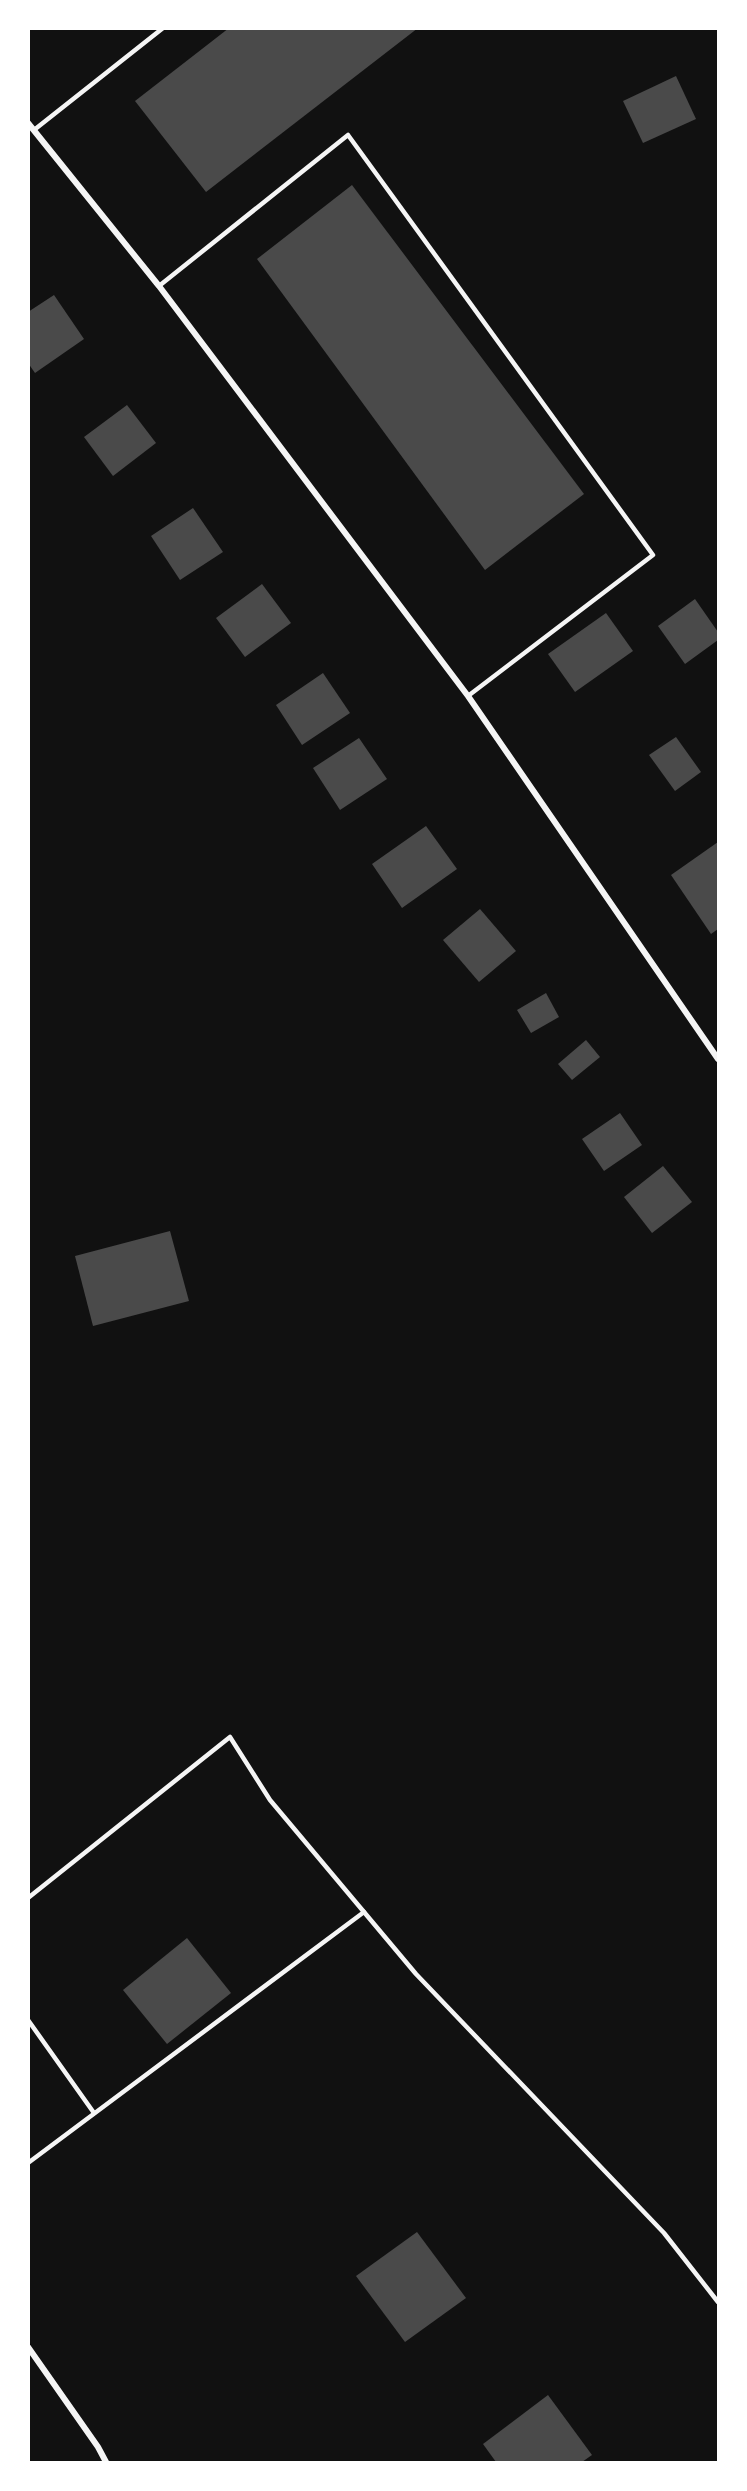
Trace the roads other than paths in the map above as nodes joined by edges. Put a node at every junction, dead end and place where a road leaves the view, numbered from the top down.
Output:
1 (163, 28) edge
2 (28, 123) edge
3 (34, 130) junction
4 (159, 286) junction
5 (468, 696) junction
6 (718, 1059) edge
7 (28, 1898) edge
8 (364, 1912) junction
9 (28, 2020) edge
10 (94, 2113) junction
11 (28, 2163) edge
12 (718, 2302) edge
13 (28, 2347) edge
14 (106, 2463) edge

1 - 3 lane
2 - 3 street
3 - 4 street
4 - 5 street
4 - 5 lane
5 - 6 street
7 - 8 lane
8 - 10 lane
8 - 12 lane
9 - 10 lane
10 - 11 lane
13 - 14 street

